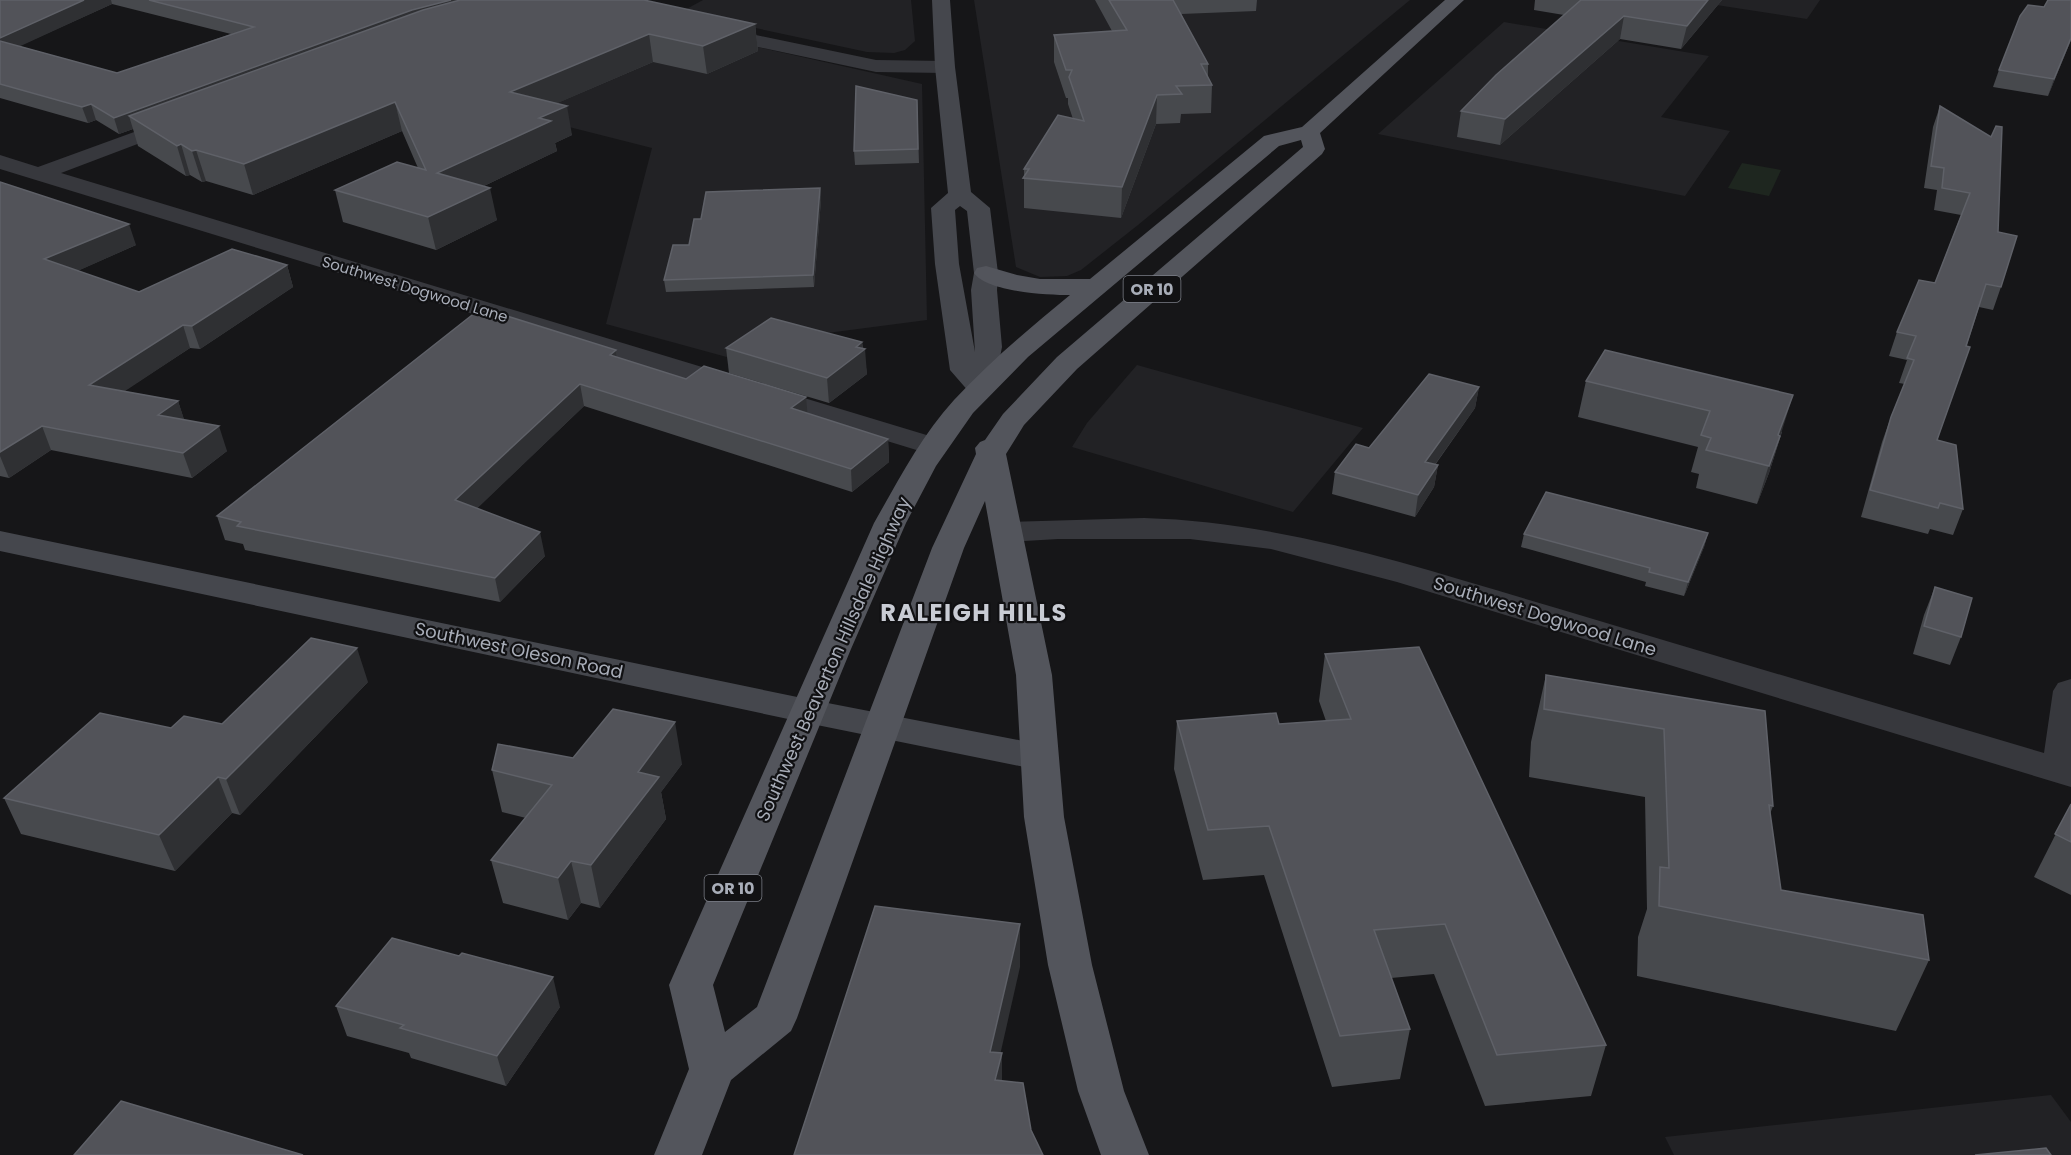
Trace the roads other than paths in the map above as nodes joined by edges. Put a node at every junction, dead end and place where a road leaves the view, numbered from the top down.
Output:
1 (941, 0) edge
2 (1455, 0) edge
3 (698, 28) edge
4 (945, 67) junction
5 (199, 114) edge
6 (1310, 132) junction
7 (0, 162) edge
8 (39, 174) junction
9 (960, 195) junction
10 (986, 273) junction
11 (1095, 286) junction
12 (980, 387) junction
13 (933, 446) junction
14 (991, 454) junction
15 (1007, 532) junction
16 (0, 541) edge
17 (2071, 692) edge
18 (807, 711) junction
19 (882, 726) junction
20 (1039, 757) junction
21 (2065, 772) edge
22 (712, 1069) junction
23 (678, 1155) edge
24 (1125, 1155) edge

1 - 4 main road
2 - 6 main road, Southwest Beaverton Hillsdale Highway / OR 10
3 - 4 street
4 - 9 main road
5 - 8 street
6 - 11 main road, Southwest Beaverton Hillsdale Highway / OR 10
6 - 14 main road, OR 10
7 - 8 street, Southwest Dogwood Lane
8 - 13 street, Southwest Dogwood Lane
9 - 10 main road
9 - 12 main road
10 - 11 main road
10 - 12 main road
11 - 12 main road, Southwest Beaverton Hillsdale Highway / OR 10
12 - 13 main road, Southwest Beaverton Hillsdale Highway / OR 10
12 - 14 main road
13 - 18 main road, Southwest Beaverton Hillsdale Highway / OR 10
14 - 15 main road
14 - 19 main road, OR 10
15 - 20 main road
15 - 21 street, Southwest Dogwood Lane
16 - 18 main road, Southwest Oleson Road
17 - 21 street
18 - 19 main road, Southwest Oleson Road
18 - 22 main road, Southwest Beaverton Hillsdale Highway / OR 10
19 - 20 main road, Southwest Oleson Road
19 - 22 main road, OR 10
20 - 24 main road
22 - 23 main road, OR 10

